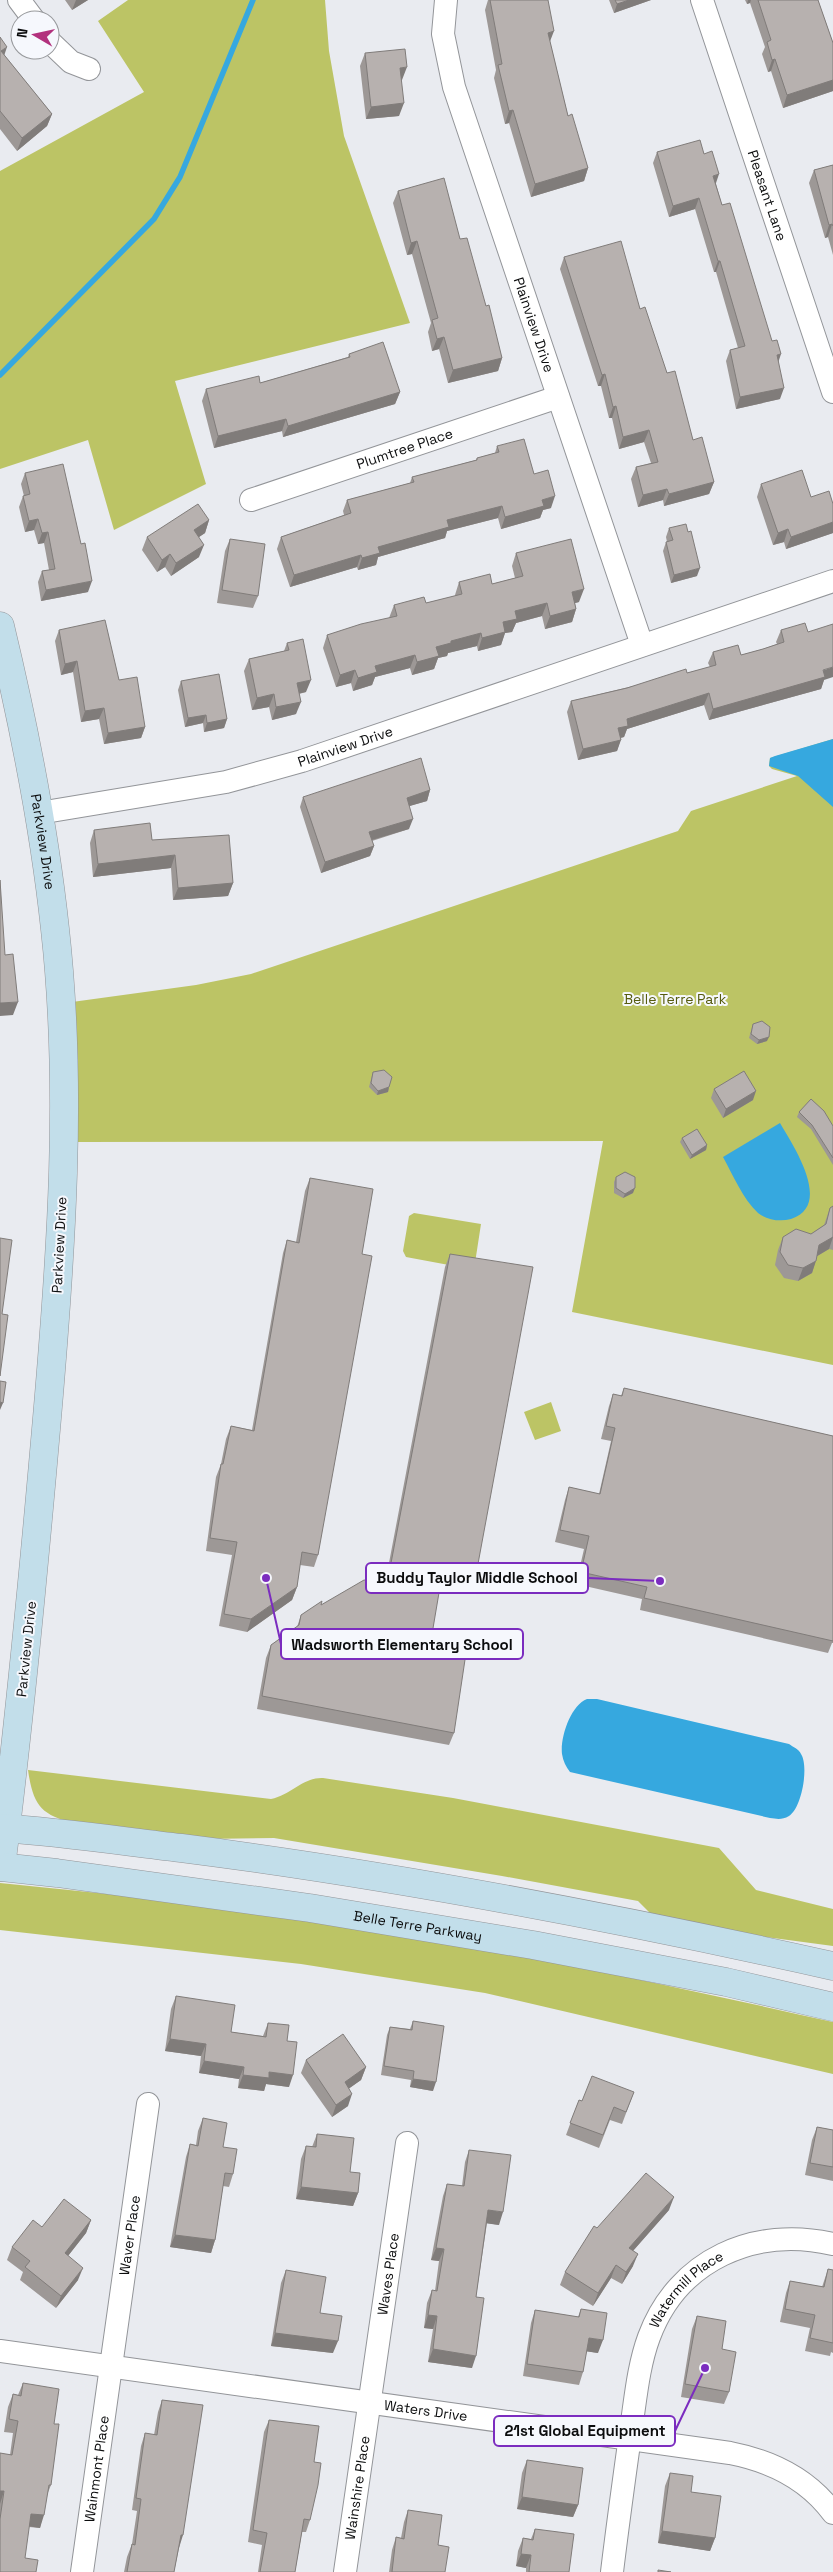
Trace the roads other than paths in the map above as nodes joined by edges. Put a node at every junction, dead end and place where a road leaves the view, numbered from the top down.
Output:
1 (446, 0) edge
2 (702, 0) edge
3 (60, 52) edge
4 (89, 69) dead end
5 (833, 392) edge
6 (558, 397) junction
7 (251, 500) dead end
8 (833, 581) edge
9 (0, 626) edge
10 (642, 645) junction
11 (39, 813) junction
12 (3, 1828) edge
13 (0, 1867) edge
14 (833, 1966) edge
15 (833, 2008) edge
16 (148, 2104) dead end
17 (407, 2144) dead end
18 (833, 2244) edge
19 (0, 2351) edge
20 (110, 2366) junction
21 (369, 2403) junction
22 (630, 2439) junction
23 (833, 2514) edge
24 (82, 2572) edge
25 (345, 2572) edge
26 (612, 2572) edge

1 - 6 street, Plainview Drive
2 - 5 street, Pleasant Lane
3 - 4 street
6 - 7 street, Plumtree Place
6 - 10 street, Plainview Drive
8 - 10 street, Plainview Drive
9 - 11 main road, Parkview Drive
10 - 11 street, Plainview Drive
11 - 12 main road, Parkview Drive
12 - 13 main road, Parkview Drive
12 - 14 main road
13 - 15 main road, Belle Terre Parkway
16 - 20 street, Waver Place
17 - 21 street, Waves Place
18 - 22 street, Watermill Place
19 - 20 street, Waters Drive
20 - 21 street, Waters Drive
20 - 24 street, Wainmont Place
21 - 22 street, Waters Drive
21 - 25 street, Wainshire Place
22 - 23 street, Waters Drive
22 - 26 street, Watermill Place

